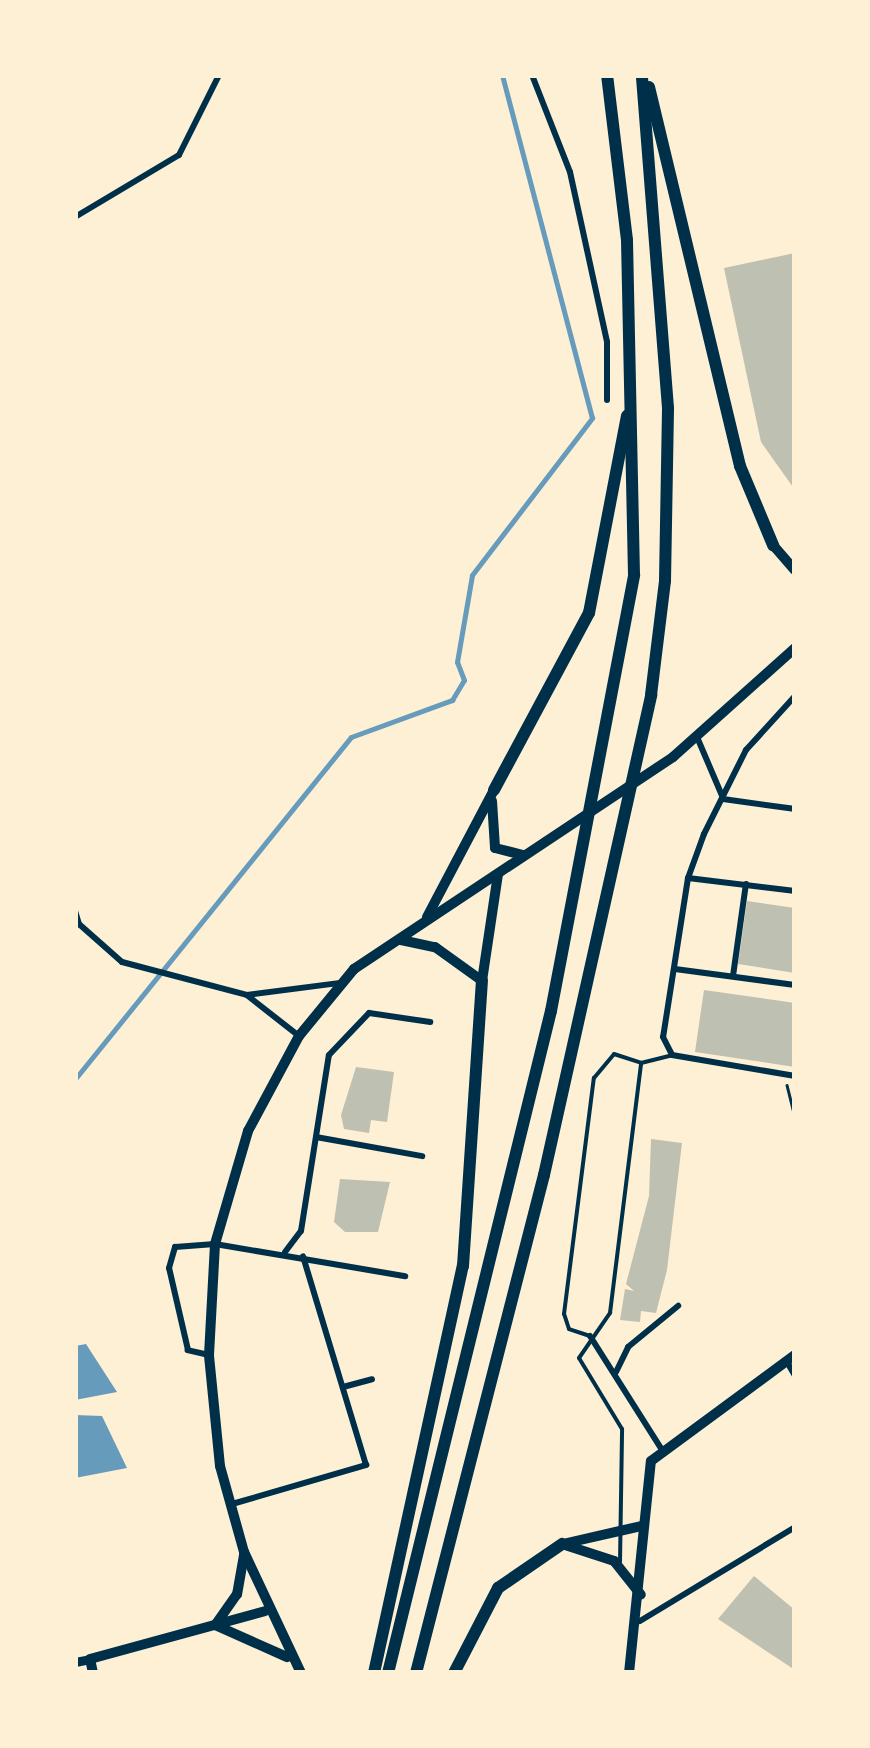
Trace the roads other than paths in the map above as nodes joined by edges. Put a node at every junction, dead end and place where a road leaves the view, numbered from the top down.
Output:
1 (219, 75) edge
2 (532, 75) edge
3 (607, 75) edge
4 (644, 75) edge
5 (75, 216) edge
6 (634, 370) junction
7 (608, 400) dead end
8 (773, 545) joint
9 (795, 570) edge
10 (795, 648) edge
11 (795, 696) edge
12 (697, 737) junction
13 (494, 790) junction
14 (795, 797) edge
15 (723, 799) junction
16 (791, 808) edge
17 (524, 856) junction
18 (498, 873) junction
19 (688, 878) junction
20 (746, 884) junction
21 (795, 891) edge
22 (75, 910) edge
23 (424, 922) junction
24 (77, 924) edge
25 (402, 940) junction
26 (675, 970) junction
27 (733, 976) junction
28 (482, 980) junction
29 (340, 983) junction
30 (795, 985) edge
31 (247, 996) junction
32 (430, 1022) dead end
33 (300, 1036) junction
34 (672, 1056) junction
35 (642, 1064) junction
36 (792, 1075) edge
37 (316, 1137) junction
38 (422, 1156) dead end
39 (215, 1244) junction
40 (284, 1253) junction
41 (303, 1256) junction
42 (405, 1276) dead end
43 (678, 1306) dead end
44 (590, 1336) junction
45 (209, 1355) junction
46 (791, 1358) edge
47 (616, 1372) junction
48 (795, 1376) edge
49 (372, 1379) dead end
50 (343, 1387) junction
51 (662, 1450) junction
52 (232, 1504) junction
53 (642, 1526) junction
54 (618, 1527) junction
55 (795, 1527) edge
56 (562, 1544) junction
57 (244, 1552) junction
58 (621, 1568) junction
59 (641, 1596) junction
60 (265, 1611) junction
61 (640, 1621) junction
62 (215, 1625) junction
63 (90, 1659) junction
64 (75, 1662) edge
65 (298, 1669) edge
66 (93, 1673) edge
67 (374, 1673) edge
68 (388, 1673) edge
69 (416, 1673) edge
70 (454, 1673) edge
71 (629, 1673) edge

1 - 5 street
2 - 7 street
3 - 6 highway
4 - 8 highway
4 - 69 highway
6 - 13 highway
6 - 68 highway
8 - 9 main road
10 - 12 main road
11 - 15 street
12 - 15 street
12 - 17 main road
13 - 17 main road
13 - 23 main road
14 - 16 street
15 - 16 street
15 - 19 street
17 - 18 main road
18 - 23 main road
18 - 28 main road
19 - 20 street
19 - 26 street
20 - 21 street
20 - 27 street
22 - 24 street
23 - 25 main road
24 - 31 street
25 - 28 main road
25 - 29 main road
26 - 27 street
26 - 34 street
27 - 30 street
28 - 67 highway
29 - 31 street
29 - 33 main road
31 - 33 street
32 - 37 street
33 - 39 main road
34 - 35 lane
34 - 36 street
35 - 44 lane
35 - 44 lane
37 - 38 street
37 - 40 street
39 - 40 street
39 - 45 main road
39 - 45 street
40 - 41 street
41 - 42 street
41 - 50 street
43 - 47 street
44 - 47 street
44 - 54 lane
45 - 52 main road
46 - 48 street
46 - 51 main road
47 - 51 street
49 - 50 street
50 - 52 street
51 - 53 main road
52 - 57 main road
53 - 54 main road
53 - 59 main road
54 - 56 main road
54 - 58 lane
55 - 61 street
56 - 58 main road
56 - 70 highway
57 - 60 main road
57 - 62 main road
58 - 59 main road
59 - 61 main road
60 - 62 main road
60 - 65 main road
61 - 71 main road
62 - 63 main road
62 - 65 main road
63 - 64 main road
63 - 66 main road

